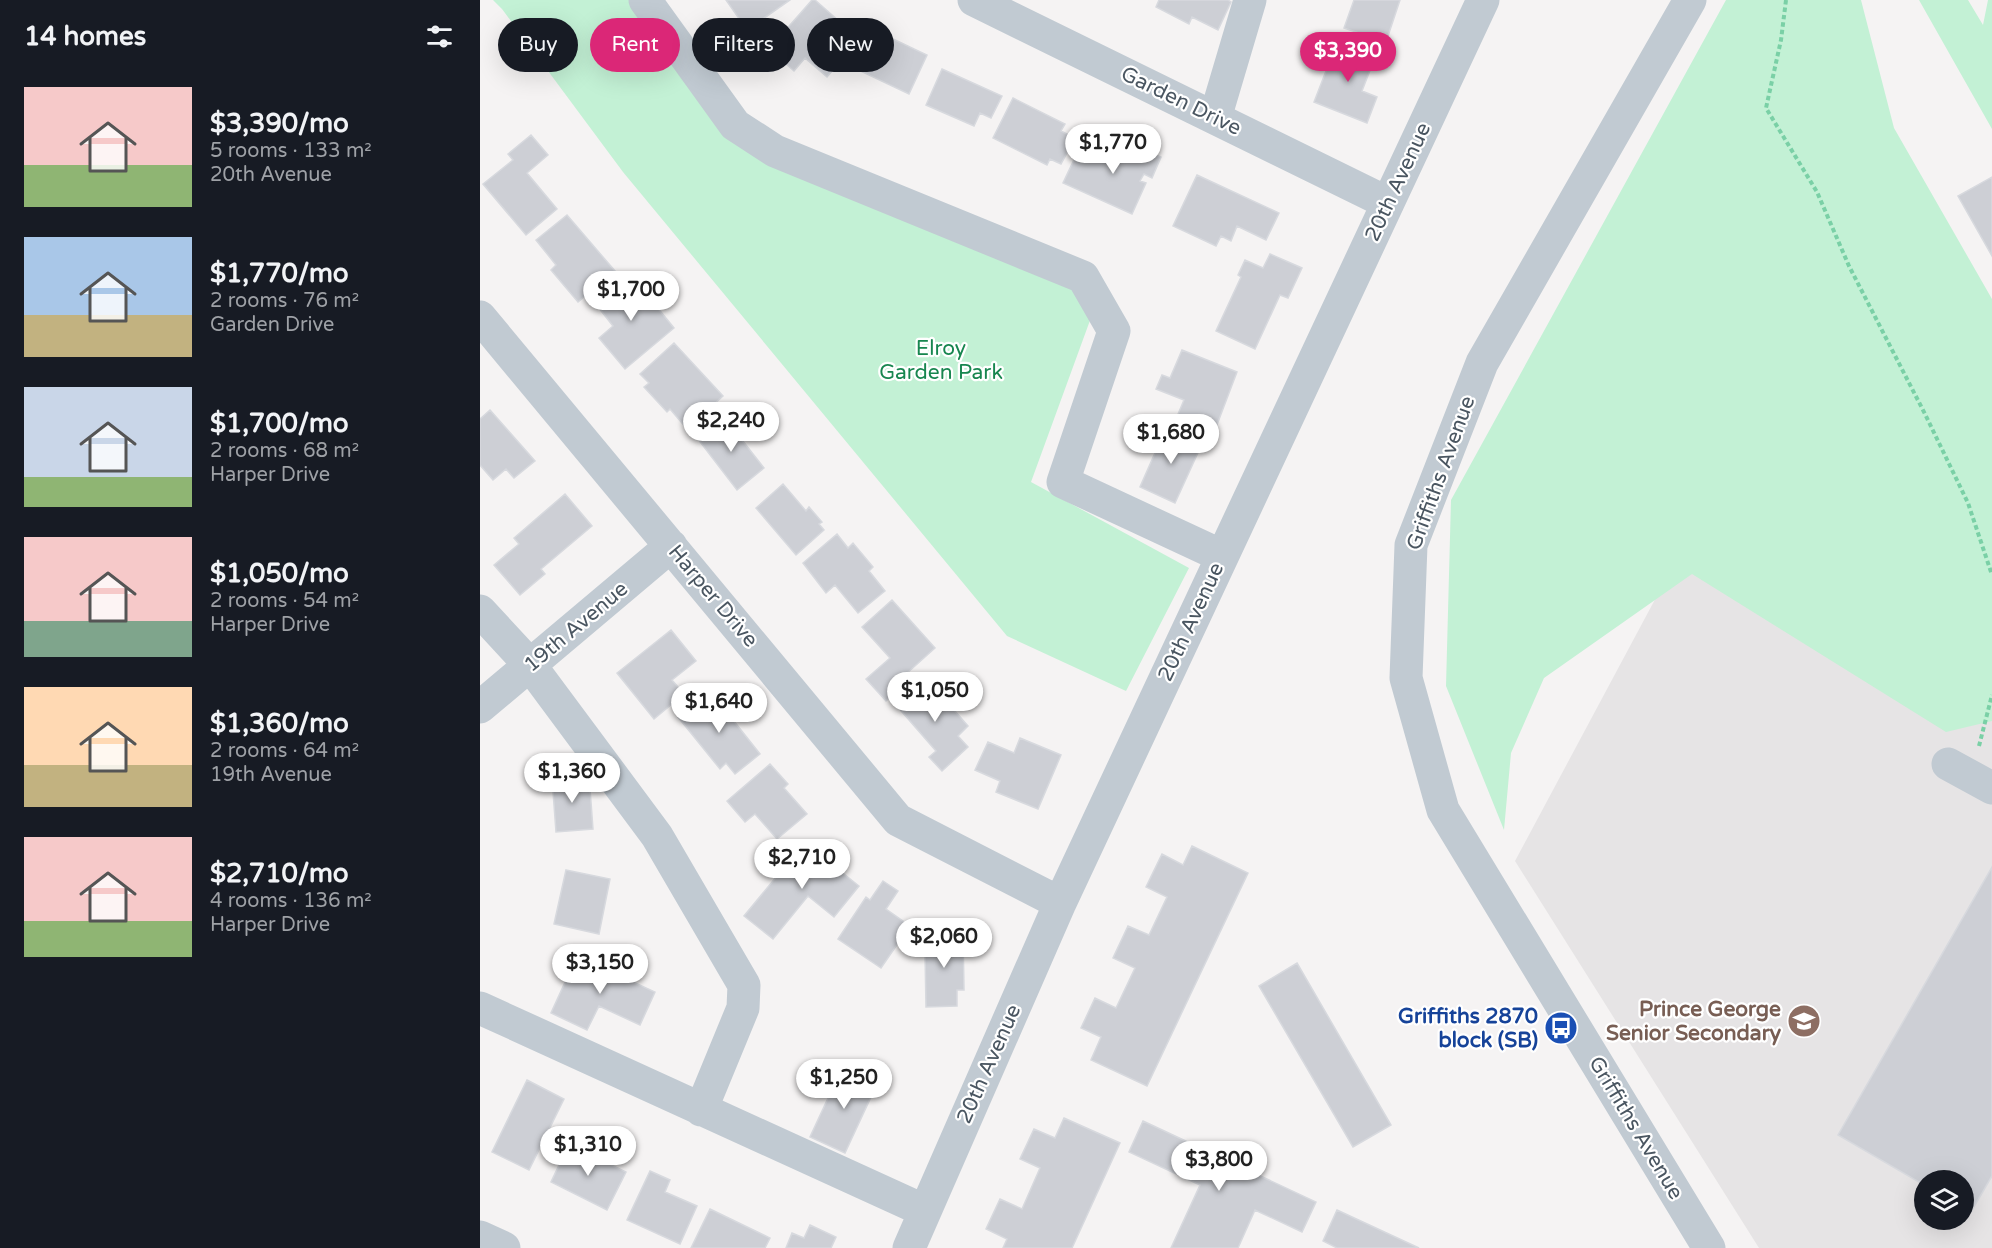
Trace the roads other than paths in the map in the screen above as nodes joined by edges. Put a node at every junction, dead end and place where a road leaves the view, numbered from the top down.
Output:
1 (645, 0) edge
2 (974, 0) edge
3 (1250, 0) edge
4 (1483, 0) edge
5 (1690, 0) edge
6 (1215, 118) junction
7 (1388, 203) junction
8 (480, 317) edge
9 (672, 546) junction
10 (1222, 556) junction
11 (480, 611) edge
12 (530, 665) junction
13 (480, 707) edge
14 (1059, 903) junction
15 (480, 1008) edge
16 (701, 1110) junction
17 (924, 1211) junction
18 (480, 1237) edge
19 (504, 1248) edge
20 (909, 1248) edge
21 (1709, 1248) edge

1 - 10 street
2 - 6 street, Garden Drive
3 - 6 street
4 - 7 street, 20th Avenue
5 - 21 street, Griffiths Avenue
6 - 7 street, Garden Drive
7 - 10 street, 20th Avenue
8 - 9 street, Harper Drive
9 - 12 street, 19th Avenue
9 - 14 street, Harper Drive
10 - 14 street, 20th Avenue
11 - 12 street
12 - 13 street, 19th Avenue
12 - 16 street
14 - 17 street, 20th Avenue
15 - 16 street
16 - 17 street
17 - 20 street, 20th Avenue
18 - 19 street

